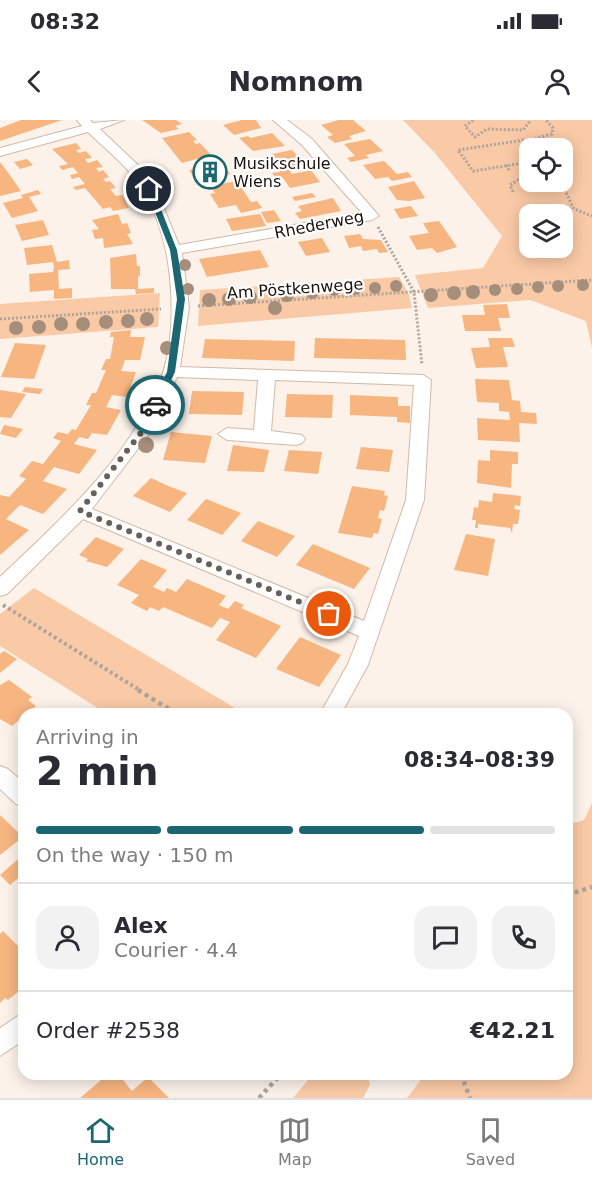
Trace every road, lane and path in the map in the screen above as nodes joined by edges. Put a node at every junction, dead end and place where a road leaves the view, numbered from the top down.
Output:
1 (118, 120) edge
2 (279, 120) edge
3 (473, 120) edge
4 (531, 120) edge
5 (546, 120) edge
6 (88, 124) edge
7 (538, 138) edge
8 (519, 142) edge
9 (0, 152) edge
10 (519, 163) edge
11 (506, 165) junction
12 (509, 170) dead end
13 (519, 180) edge
14 (513, 192) dead end
15 (566, 192) edge
16 (372, 216) junction
17 (592, 216) edge
18 (174, 250) junction
19 (592, 280) edge
20 (414, 292) junction
21 (181, 308) junction
22 (0, 319) edge
23 (171, 372) junction
24 (267, 375) junction
25 (423, 380) junction
26 (227, 434) dead end
27 (262, 436) junction
28 (296, 439) dead end
29 (80, 511) junction
30 (0, 589) edge
31 (0, 603) edge
32 (370, 632) junction
33 (167, 708) edge
34 (333, 708) edge
35 (592, 887) edge
36 (573, 893) edge
37 (18, 1029) edge
38 (0, 1044) edge
39 (276, 1080) edge
40 (463, 1080) edge
41 (259, 1098) edge
42 (470, 1098) edge

1 - 6 street
2 - 16 street, Rhederweg
3 - 4 path
5 - 7 path
6 - 9 street
6 - 18 street
8 - 11 path
10 - 11 path
11 - 12 path
13 - 14 path
15 - 17 path
16 - 18 street, Rhederweg
16 - 20 path
18 - 21 street
19 - 20 path, Am Pöstkenwege
20 - 21 path, Am Pöstkenwege
20 - 25 path
21 - 22 path, Am Pöstkenwege
21 - 23 street
23 - 24 street
23 - 29 street
24 - 25 street
24 - 27 street
25 - 32 street
26 - 27 street
27 - 28 street
29 - 30 street
29 - 32 street
31 - 33 path
32 - 34 street
35 - 36 path
37 - 38 street
39 - 41 path
40 - 42 path

